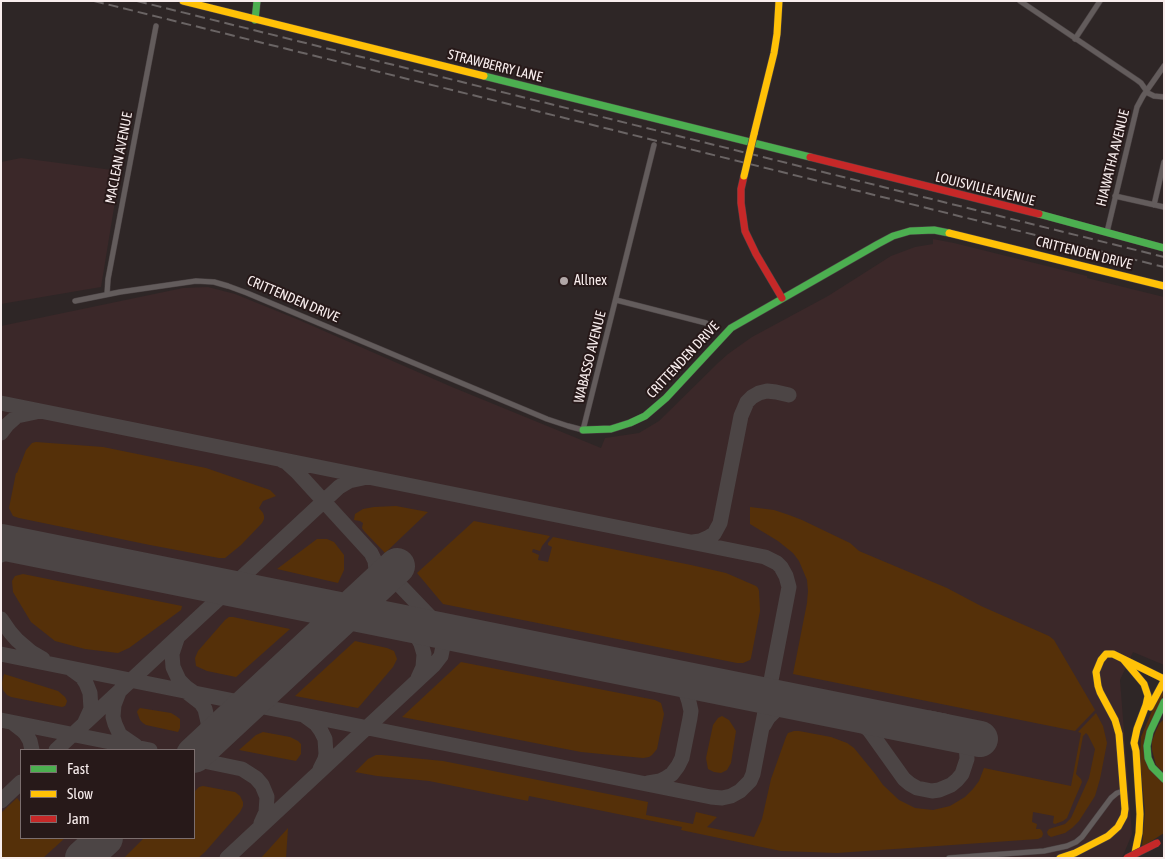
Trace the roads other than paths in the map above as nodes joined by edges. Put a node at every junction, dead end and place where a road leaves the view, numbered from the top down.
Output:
1 (183, 1) edge
2 (258, 1) edge
3 (779, 1) edge
4 (1020, 1) edge
5 (1100, 1) edge
6 (255, 20) junction
7 (156, 26) dead end
8 (1075, 39) junction
9 (1164, 66) edge
10 (1146, 91) junction
11 (1164, 97) edge
12 (654, 145) dead end
13 (800, 156) joint
14 (1164, 162) edge
15 (1115, 196) junction
16 (1154, 204) junction
17 (1164, 207) edge
18 (1106, 232) junction
19 (1164, 248) edge
20 (1164, 286) edge
21 (107, 294) junction
22 (782, 298) junction
23 (616, 300) junction
24 (75, 301) dead end
25 (706, 323) dead end
26 (583, 430) junction
27 (1123, 659) junction
28 (1164, 680) edge
29 (1164, 702) edge
30 (1164, 714) edge
31 (1156, 719) junction
32 (1136, 751) junction
33 (1164, 779) edge
34 (1123, 791) junction
35 (1164, 838) edge
36 (949, 858) edge
37 (1060, 858) edge
38 (1128, 858) edge
39 (1134, 858) edge

1 - 6 main road, STRAWBERRY LANE
2 - 6 main road
3 - 22 main road, bridge
4 - 8 street
5 - 8 street
6 - 13 main road, STRAWBERRY LANE
7 - 21 street, MACLEAN AVENUE
8 - 10 street
9 - 10 street, HIAWATHA AVENUE
10 - 11 street
10 - 15 street, HIAWATHA AVENUE
12 - 23 street, WABASSO AVENUE
13 - 18 main road, LOUISVILLE AVENUE
14 - 16 street
15 - 16 street
15 - 18 street, HIAWATHA AVENUE
16 - 17 street
18 - 19 main road, LOUISVILLE AVENUE
20 - 22 main road, CRITTENDEN DRIVE
21 - 24 street, CRITTENDEN DRIVE
21 - 26 street, CRITTENDEN DRIVE
22 - 26 main road, CRITTENDEN DRIVE
23 - 25 street
23 - 26 street, WABASSO AVENUE
27 - 28 main road
27 - 32 main road
27 - 34 main road
28 - 32 main road
29 - 31 main road
30 - 31 main road
31 - 33 main road
32 - 39 main road
34 - 36 street
34 - 37 main road
35 - 38 main road, bridge

